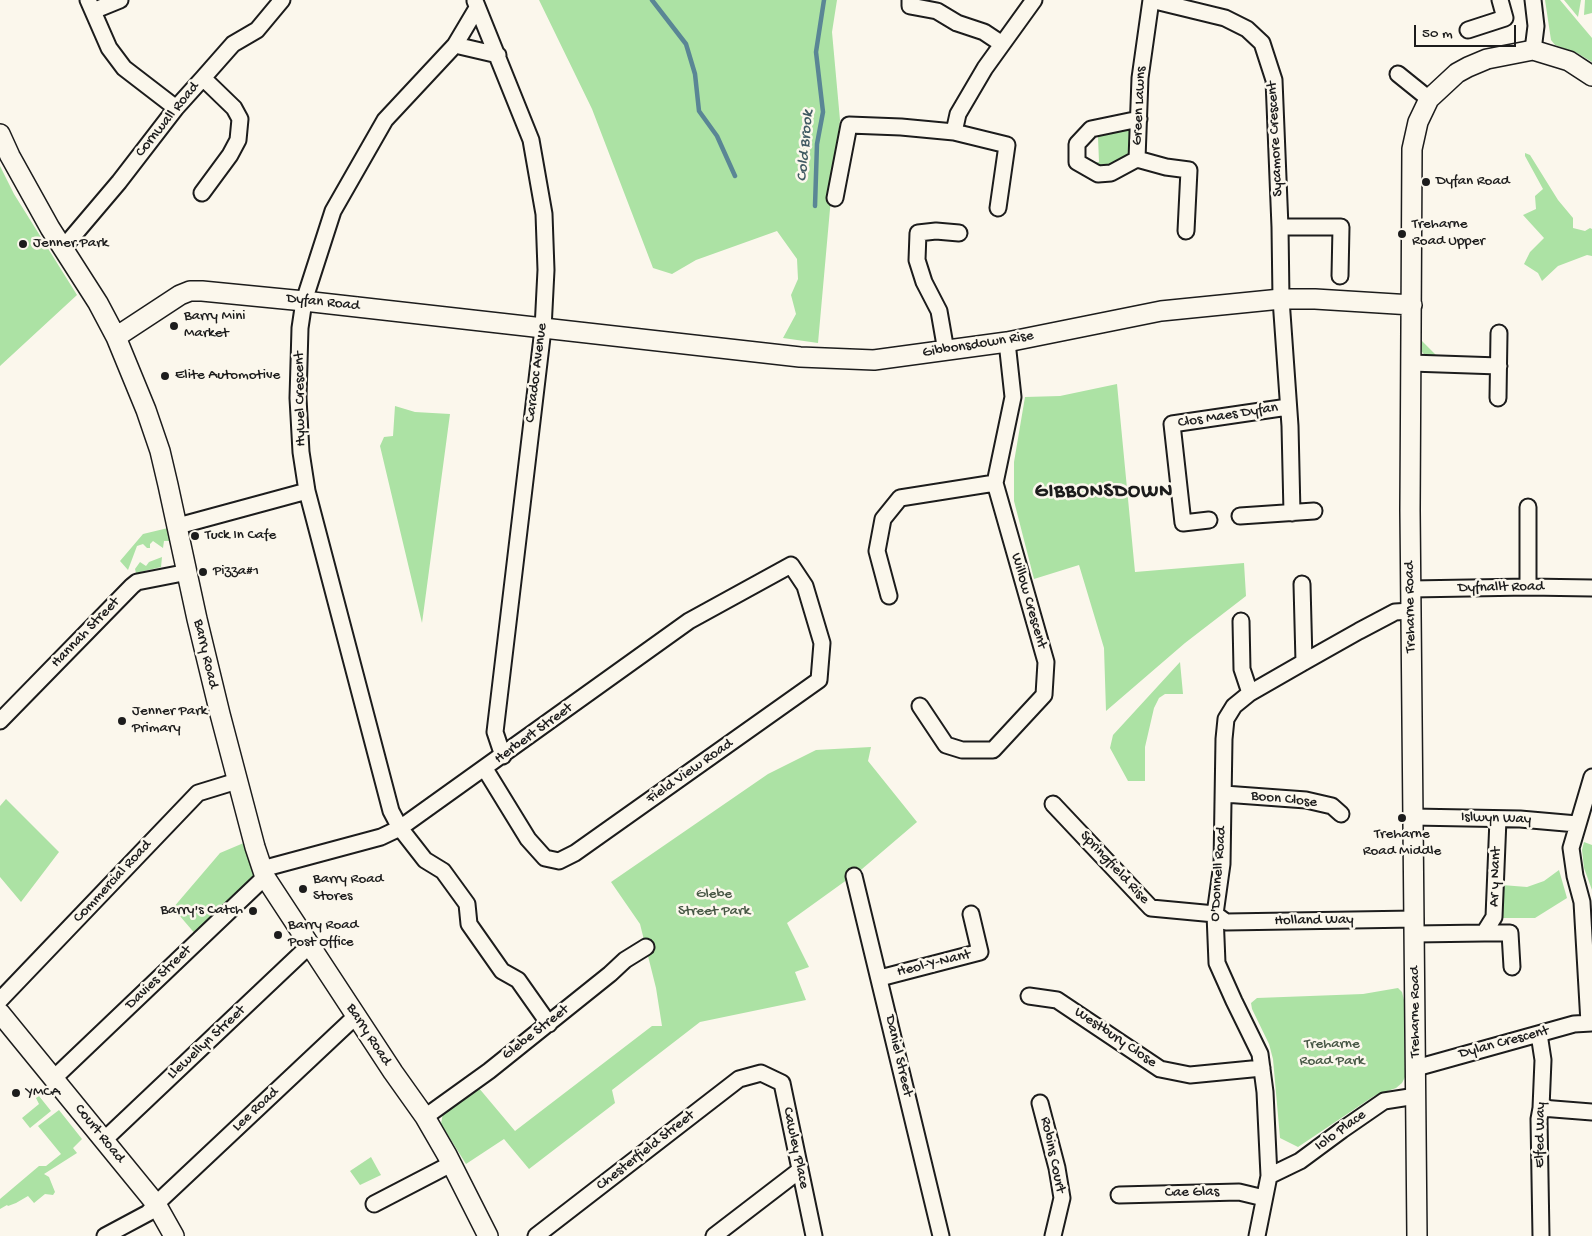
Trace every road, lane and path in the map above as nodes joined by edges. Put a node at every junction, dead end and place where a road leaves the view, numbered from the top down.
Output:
1 (120, 0) edge
2 (282, 0) edge
3 (910, 0) edge
4 (1034, 0) edge
5 (1151, 0) edge
6 (1500, 0) edge
7 (1533, 0) edge
8 (476, 4) edge
9 (90, 6) edge
10 (1468, 30) dead end
11 (1002, 44) junction
12 (455, 45) junction
13 (1533, 50) junction
14 (498, 55) junction
15 (1398, 74) dead end
16 (1592, 76) edge
17 (203, 78) junction
18 (1429, 99) junction
19 (176, 108) junction
20 (1139, 119) junction
21 (954, 132) junction
22 (0, 134) edge
23 (1137, 159) junction
24 (202, 193) dead end
25 (835, 198) dead end
26 (998, 208) dead end
27 (1280, 226) junction
28 (1186, 231) dead end
29 (959, 233) dead end
30 (63, 248) junction
31 (1340, 276) dead end
32 (1280, 299) junction
33 (304, 301) junction
34 (1412, 305) junction
35 (543, 328) junction
36 (1499, 334) dead end
37 (116, 337) junction
38 (1007, 342) junction
39 (946, 351) junction
40 (1411, 363) junction
41 (1499, 366) junction
42 (1498, 398) dead end
43 (1288, 407) junction
44 (995, 483) junction
45 (307, 491) junction
46 (1528, 507) dead end
47 (1314, 511) dead end
48 (1292, 513) junction
49 (1240, 516) dead end
50 (1208, 520) dead end
51 (178, 526) junction
52 (791, 565) joint
53 (188, 572) junction
54 (1302, 584) dead end
55 (1528, 587) junction
56 (1592, 588) edge
57 (1411, 589) junction
58 (889, 596) dead end
59 (1411, 611) junction
60 (1241, 621) dead end
61 (1304, 662) junction
62 (1250, 693) junction
63 (920, 706) dead end
64 (0, 721) edge
65 (503, 756) junction
66 (485, 769) junction
67 (237, 781) junction
68 (1591, 782) edge
69 (1224, 794) junction
70 (1053, 804) dead end
71 (1341, 814) dead end
72 (1413, 817) junction
73 (1498, 818) junction
74 (1578, 824) junction
75 (400, 828) junction
76 (263, 873) junction
77 (854, 876) dead end
78 (971, 914) dead end
79 (1215, 914) junction
80 (1415, 926) junction
81 (1484, 933) junction
82 (310, 945) junction
83 (1588, 945) edge
84 (646, 947) dead end
85 (1512, 967) dead end
86 (880, 978) junction
87 (1029, 996) dead end
88 (0, 1000) edge
89 (0, 1013) edge
90 (356, 1016) junction
91 (1591, 1023) edge
92 (549, 1024) junction
93 (1539, 1034) junction
94 (1262, 1068) junction
95 (1416, 1068) junction
96 (761, 1073) joint
97 (53, 1079) junction
98 (1416, 1096) junction
99 (1040, 1103) dead end
100 (1541, 1108) junction
101 (1592, 1112) edge
102 (425, 1117) junction
103 (104, 1140) junction
104 (452, 1164) junction
105 (800, 1170) junction
106 (1269, 1176) junction
107 (1119, 1195) dead end
108 (1264, 1198) junction
109 (156, 1204) junction
110 (374, 1204) dead end
111 (105, 1236) edge
112 (174, 1236) edge
113 (488, 1236) edge
114 (536, 1236) edge
115 (714, 1236) edge
116 (814, 1236) edge
117 (941, 1236) edge
118 (1052, 1236) edge
119 (1257, 1236) edge
120 (1416, 1236) edge
121 (1541, 1236) edge

1 - 9 street
2 - 17 street, Cornwall Road
3 - 11 street
4 - 11 street
5 - 20 street, Green Lawns
5 - 27 street, Sycamore Crescent
6 - 10 street
7 - 13 street
8 - 12 street, Hywel Crescent
8 - 14 street, Caradoc Avenue
9 - 19 street
11 - 21 street
12 - 14 street
12 - 33 street, Hywel Crescent
13 - 16 street
13 - 18 street, Treharne Road
14 - 35 street, Caradoc Avenue
15 - 18 street
17 - 19 street, Cornwall Road
17 - 24 street
18 - 34 street, Treharne Road
19 - 30 street, Cornwall Road
20 - 23 street, Green Lawns
20 - 23 street
21 - 25 street
21 - 26 street
22 - 30 street, Barry Road
23 - 28 street, Green Lawns
27 - 31 street
27 - 32 street, Sycamore Crescent
29 - 39 street
30 - 37 street, Barry Road
32 - 34 street, Gibbonsdown Rise
32 - 38 street, Gibbonsdown Rise
32 - 43 street, Clos Maes Dyfan
33 - 35 street, Dyfan Road
33 - 37 street, Dyfan Road
33 - 45 street, Hywel Crescent
34 - 40 street, Treharne Road
35 - 39 street, Gibbonsdown Rise
35 - 65 street, Caradoc Avenue
36 - 41 street
37 - 51 street, Barry Road
38 - 39 street, Gibbonsdown Rise
38 - 44 street, Willow Crescent
40 - 41 street
40 - 57 street, Treharne Road
41 - 42 street
43 - 48 street, Clos Maes Dyfan
43 - 50 street, Clos Maes Dyfan
44 - 58 street
44 - 63 street, Willow Crescent
45 - 51 street
45 - 75 street, Hywel Crescent
46 - 55 street
47 - 48 street
48 - 49 street
51 - 53 street, Barry Road
52 - 65 street, Herbert Street
52 - 66 street, Field View Road
53 - 64 street, Hannah Street
53 - 67 street, Barry Road
54 - 61 street
55 - 56 street, Dyfnallt Road
55 - 57 street, Dyfnallt Road
57 - 59 street, Treharne Road
59 - 61 street, O'Donnell Road
59 - 72 street, Treharne Road
60 - 62 street
61 - 62 street, O'Donnell Road
62 - 69 street, O'Donnell Road
65 - 66 street, Herbert Street
66 - 75 street, Herbert Street
67 - 76 street, Barry Road
67 - 88 street, Commercial Road
68 - 74 street
69 - 71 street, Boon Close
69 - 79 street, O'Donnell Road
70 - 79 street, Springfield Rise
72 - 73 street, Islwyn Way
72 - 80 street, Treharne Road
73 - 74 street, Islwyn Way
73 - 81 street, Ar y Nant
74 - 83 street
75 - 76 street, Herbert Street
75 - 92 street, Hywel Crescent
76 - 82 street, Barry Road
76 - 97 street, Davies Street
77 - 86 street, Daniel Street
78 - 86 street, Heol-Y-Nant
79 - 80 street, Holland Way
79 - 94 street, O'Donnell Road
80 - 81 street
80 - 95 street, Treharne Road
81 - 85 street
82 - 90 street, Barry Road
82 - 103 street, Llewellyn Street
83 - 91 street
84 - 92 street, Glebe Street
86 - 117 street, Daniel Street
87 - 94 street, Westbury Close
89 - 97 street, Court Road
90 - 102 street, Barry Road
90 - 109 street, Lee Road
91 - 93 street, Dylan Crescent
92 - 102 street, Glebe Street
93 - 95 street, Dylan Crescent
93 - 100 street, Elfed Way
94 - 106 street, O'Donnell Road
95 - 98 street, Treharne Road
96 - 105 street, Cawley Place
96 - 114 street, Chesterfield Street
97 - 103 street, Court Road
98 - 106 street, Iolo Place
98 - 120 street, Treharne Road
99 - 118 street, Robins Court
100 - 101 street
100 - 121 street, Elfed Way
102 - 104 street, Barry Road
103 - 109 street, Court Road
104 - 110 street
104 - 113 street, Barry Road
105 - 115 street
105 - 116 street, Cawley Place
106 - 108 street, O'Donnell Road
107 - 108 street, Cae Glas
108 - 119 street, O'Donnell Road
109 - 111 street, Lee Road
109 - 112 street, Court Road

